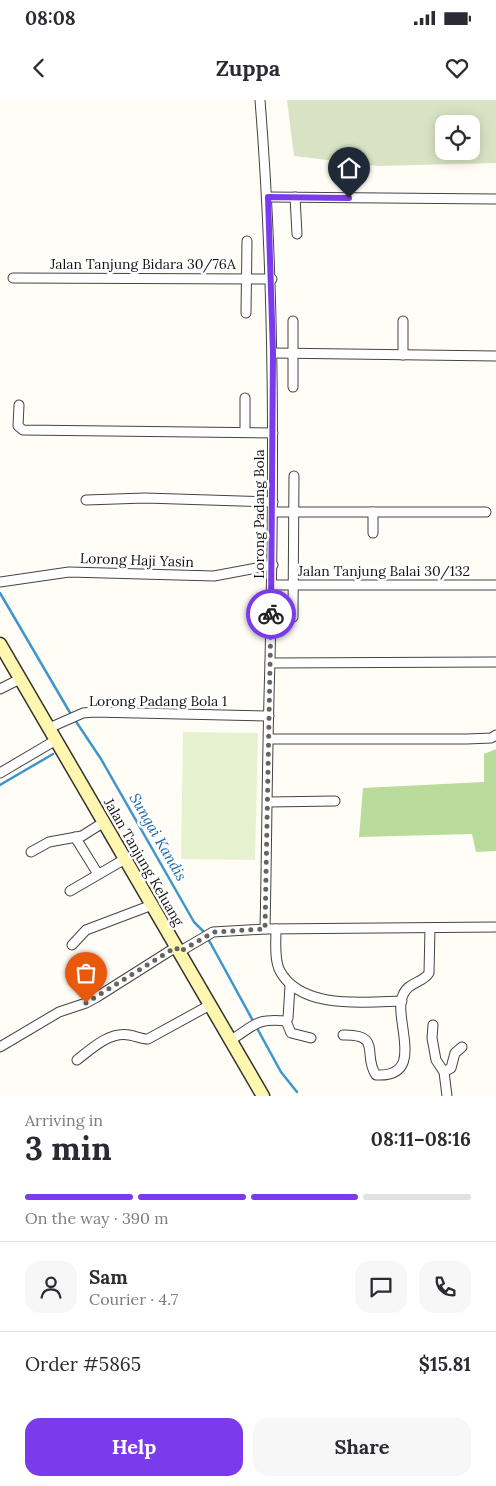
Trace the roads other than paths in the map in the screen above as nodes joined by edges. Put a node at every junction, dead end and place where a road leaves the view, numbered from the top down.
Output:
1 (260, 100) edge
2 (268, 197) junction
3 (295, 198) junction
4 (496, 199) edge
5 (297, 234) dead end
6 (247, 241) dead end
7 (14, 278) dead end
8 (247, 278) junction
9 (272, 279) junction
10 (246, 313) dead end
11 (293, 321) dead end
12 (403, 321) dead end
13 (273, 353) junction
14 (293, 353) junction
15 (403, 355) junction
16 (496, 356) edge
17 (293, 387) dead end
18 (245, 398) dead end
19 (19, 405) dead end
20 (245, 432) junction
21 (273, 433) junction
22 (294, 476) dead end
23 (86, 500) dead end
24 (273, 507) junction
25 (294, 511) junction
26 (373, 512) junction
27 (486, 512) dead end
28 (373, 533) dead end
29 (273, 565) junction
30 (2, 581) edge
31 (272, 585) junction
32 (294, 585) junction
33 (496, 585) edge
34 (293, 617) dead end
35 (0, 644) edge
36 (496, 662) edge
37 (270, 663) junction
38 (20, 679) junction
39 (0, 689) edge
40 (269, 716) junction
41 (49, 728) junction
42 (496, 735) edge
43 (269, 739) junction
44 (56, 740) junction
45 (0, 773) edge
46 (335, 801) dead end
47 (268, 802) junction
48 (104, 822) junction
49 (75, 837) junction
50 (31, 852) dead end
51 (125, 859) junction
52 (98, 874) junction
53 (70, 891) dead end
54 (152, 905) junction
55 (496, 927) edge
56 (430, 928) junction
57 (265, 929) junction
58 (276, 929) junction
59 (72, 945) dead end
60 (178, 949) junction
61 (290, 986) junction
62 (402, 1001) junction
63 (210, 1005) junction
64 (286, 1022) junction
65 (433, 1025) dead end
66 (343, 1035) dead end
67 (311, 1038) dead end
68 (231, 1040) junction
69 (0, 1047) edge
70 (462, 1047) dead end
71 (77, 1060) dead end
72 (444, 1072) junction
73 (263, 1096) edge
74 (447, 1096) edge

1 - 2 street, Lorong Padang Bola
2 - 3 street
2 - 9 street, Lorong Padang Bola
3 - 4 street
3 - 5 street
6 - 8 street
7 - 8 street, Jalan Tanjung Bidara 30/76A
8 - 9 street, Jalan Tanjung Bidara 30/76A
8 - 10 street
9 - 13 street, Lorong Padang Bola
11 - 14 street
12 - 15 street
13 - 14 street
13 - 21 street, Lorong Padang Bola
14 - 15 street
14 - 17 street
15 - 16 street
18 - 20 street
19 - 20 street
20 - 21 street
21 - 24 street, Lorong Padang Bola
22 - 25 street
23 - 24 street
24 - 25 street
24 - 29 street, Lorong Padang Bola
25 - 26 street
25 - 32 street
26 - 27 street
26 - 28 street
29 - 30 street, Lorong Haji Yasin
29 - 31 street, Lorong Padang Bola
31 - 32 street, Jalan Tanjung Balai 30/132
31 - 37 street, Lorong Padang Bola
32 - 33 street, Jalan Tanjung Balai 30/132
32 - 34 street
35 - 38 main road, Jalan Tanjung Keluang
36 - 37 street
37 - 40 street, Lorong Padang Bola
38 - 39 street
38 - 41 main road, Jalan Tanjung Keluang
40 - 41 street, Lorong Padang Bola 1
40 - 43 street, Lorong Padang Bola
41 - 44 main road, Jalan Tanjung Keluang
42 - 43 street
43 - 47 street, Lorong Padang Bola
44 - 45 street
44 - 48 main road, Jalan Tanjung Keluang
46 - 47 street
47 - 57 street, Lorong Padang Bola
48 - 49 street
48 - 51 main road, Jalan Tanjung Keluang
49 - 50 street
49 - 52 street
51 - 52 street
51 - 54 main road, Jalan Tanjung Keluang
52 - 53 street
54 - 59 street
54 - 60 main road, Jalan Tanjung Keluang
55 - 56 street
56 - 58 street
56 - 62 street
57 - 58 street
57 - 60 street
58 - 61 street
60 - 63 main road, Jalan Tanjung Keluang
60 - 69 street
61 - 62 street
61 - 64 street
62 - 66 street
63 - 68 main road, Jalan Tanjung Keluang
63 - 71 street
64 - 67 street
64 - 68 street
65 - 72 street
68 - 73 main road, Jalan Tanjung Keluang
70 - 72 street
72 - 74 street

